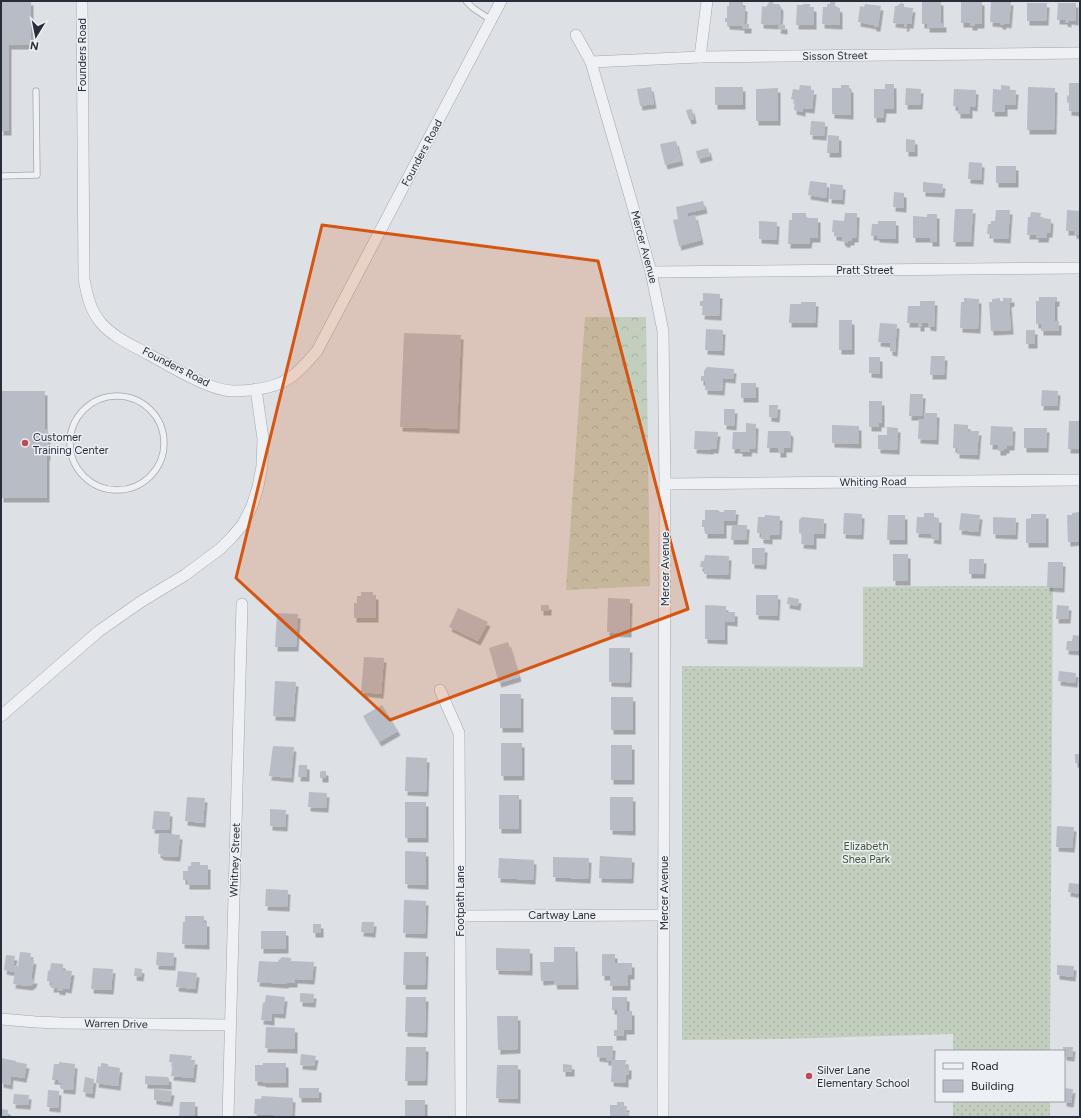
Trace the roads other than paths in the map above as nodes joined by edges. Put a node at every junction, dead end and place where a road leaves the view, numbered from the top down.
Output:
1 (82, 1) edge
2 (466, 1) edge
3 (502, 1) edge
4 (707, 1) edge
5 (491, 20) junction
6 (576, 35) dead end
7 (1080, 53) edge
8 (700, 57) junction
9 (591, 62) junction
10 (36, 91) dead end
11 (1, 176) edge
12 (1080, 268) edge
13 (651, 272) junction
14 (256, 389) junction
15 (74, 464) joint
16 (1080, 480) edge
17 (666, 484) junction
18 (242, 604) dead end
19 (440, 690) dead end
20 (1, 716) edge
21 (664, 915) junction
22 (460, 916) junction
23 (1, 1019) edge
24 (230, 1025) junction
25 (228, 1117) edge
26 (461, 1117) edge
27 (663, 1117) edge

1 - 14 street, Founders Road
2 - 5 lane
3 - 5 street, Founders Road
4 - 8 street
5 - 14 street, Founders Road
6 - 9 street, Mercer Avenue
7 - 8 street, Sisson Street
8 - 9 street, Sisson Street
9 - 13 street, Mercer Avenue
10 - 11 lane
12 - 13 street, Pratt Street
13 - 17 street, Mercer Avenue
14 - 20 street
15 - 15 lane
16 - 17 street, Whiting Road
17 - 21 street, Mercer Avenue
18 - 24 street, Whitney Street
19 - 22 street, Footpath Lane
21 - 22 street, Cartway Lane
21 - 27 street, Mercer Avenue
22 - 26 street, Footpath Lane
23 - 24 street, Warren Drive
24 - 25 street, Whitney Street

